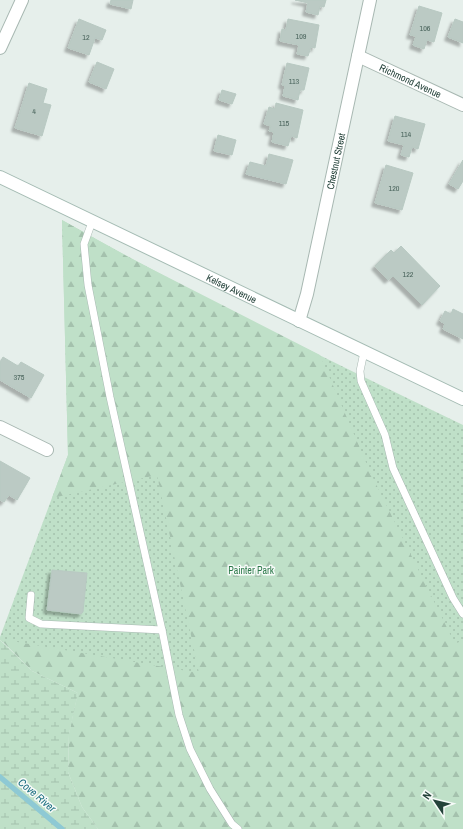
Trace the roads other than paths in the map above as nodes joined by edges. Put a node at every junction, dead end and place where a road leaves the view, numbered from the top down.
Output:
1 (22, 0) edge
2 (370, 0) edge
3 (0, 48) edge
4 (358, 56) junction
5 (463, 105) edge
6 (1, 179) edge
7 (92, 222) junction
8 (300, 321) junction
9 (364, 352) junction
10 (463, 399) edge
11 (0, 427) edge
12 (47, 450) dead end
13 (31, 596) dead end
14 (463, 614) edge
15 (162, 630) junction
16 (238, 829) edge

1 - 3 street
2 - 4 street, Chestnut Street
4 - 5 street, Richmond Avenue
4 - 8 street, Chestnut Street
6 - 7 street, Kelsey Avenue
7 - 8 street, Kelsey Avenue
7 - 15 lane
8 - 9 street, Kelsey Avenue
9 - 10 street, Kelsey Avenue
9 - 14 lane
11 - 12 street
13 - 15 lane
15 - 16 lane

